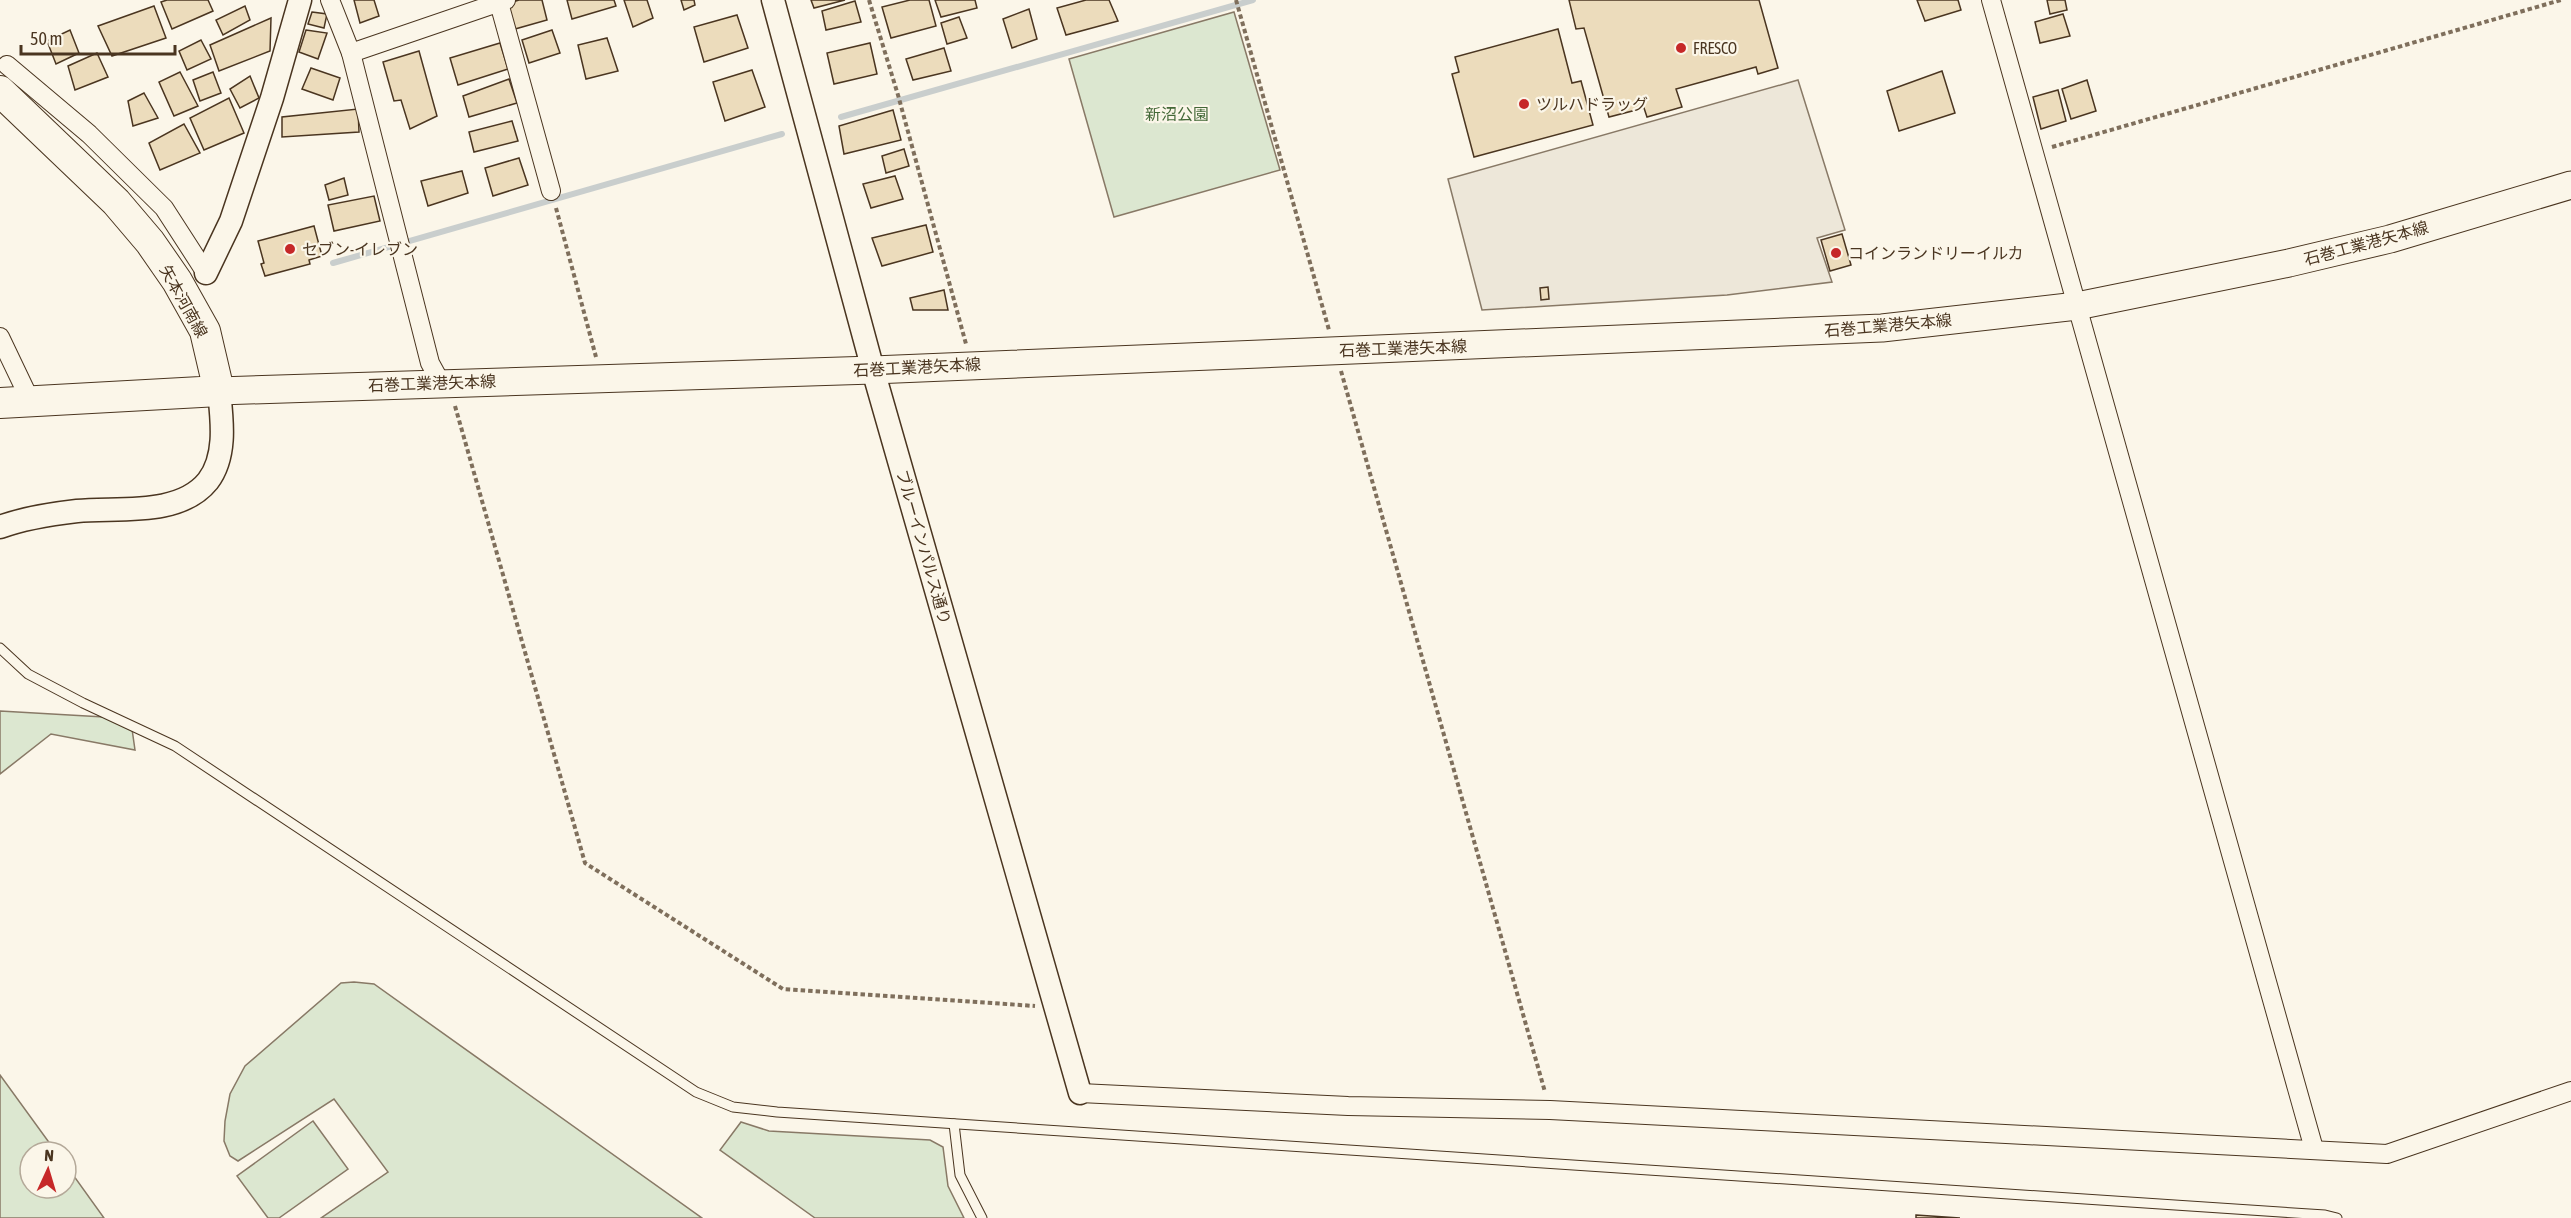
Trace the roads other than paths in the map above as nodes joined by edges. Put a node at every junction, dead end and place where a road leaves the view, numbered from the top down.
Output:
1 (300, 0) edge
2 (330, 0) edge
3 (774, 0) edge
4 (1991, 0) edge
5 (502, 1) edge
6 (351, 53) junction
7 (4, 78) edge
8 (2571, 185) edge
9 (554, 200) road end
10 (206, 273) joint
11 (2077, 306) junction
12 (0, 337) edge
13 (873, 370) junction
14 (441, 383) junction
15 (219, 391) junction
16 (31, 402) junction
17 (0, 403) edge
18 (0, 527) edge
19 (0, 648) edge
20 (2571, 1091) edge
21 (1080, 1093) joint
22 (954, 1124) junction
23 (2314, 1149) junction
24 (982, 1218) edge
25 (2337, 1218) edge

1 - 10 street
2 - 6 street
3 - 13 street, ブルーインパルス通り
4 - 11 street
5 - 6 street
5 - 9 street
6 - 14 street
7 - 10 street
7 - 15 main road, 矢本河南線
8 - 11 main road, 石巻工業港矢本線
11 - 13 main road, 石巻工業港矢本線
11 - 23 street
12 - 16 street
13 - 14 main road, 石巻工業港矢本線
13 - 21 street, ブルーインパルス通り
14 - 15 main road, 石巻工業港矢本線
15 - 16 main road
15 - 18 street
16 - 17 main road
19 - 22 lane
20 - 23 street
21 - 23 street
22 - 24 lane
22 - 25 lane

